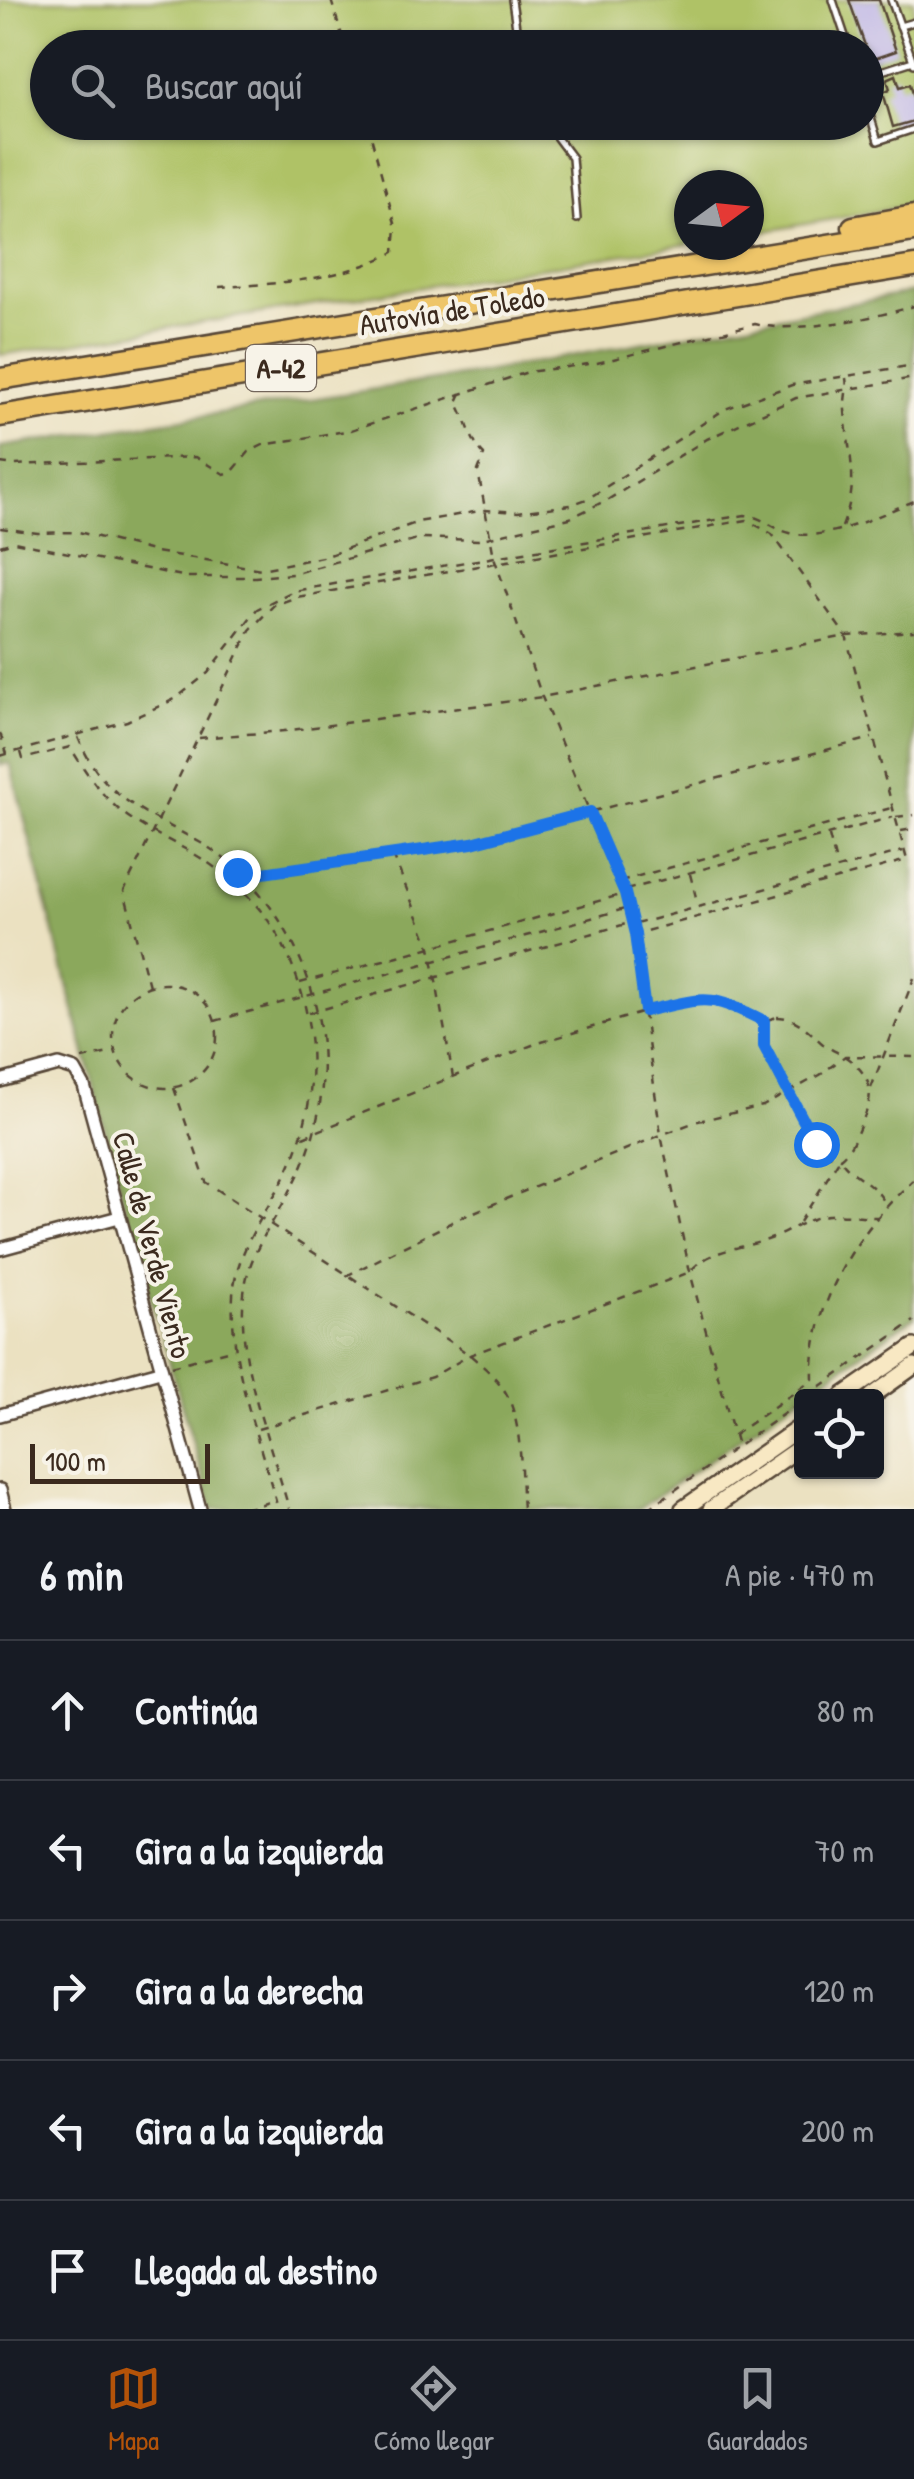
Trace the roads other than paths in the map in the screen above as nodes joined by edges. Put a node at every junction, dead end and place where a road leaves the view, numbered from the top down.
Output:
1 (512, 0) edge
2 (832, 0) edge
3 (894, 1) edge
4 (914, 22) edge
5 (900, 26) junction
6 (516, 30) edge
7 (843, 30) edge
8 (913, 62) edge
9 (884, 71) edge
10 (914, 129) edge
11 (884, 139) edge
12 (558, 140) edge
13 (914, 212) edge
14 (576, 219) dead end
15 (914, 230) edge
16 (764, 251) edge
17 (764, 254) edge
18 (728, 260) edge
19 (914, 266) edge
20 (148, 355) junction
21 (0, 365) edge
22 (0, 379) edge
23 (0, 416) edge
24 (0, 1081) edge
25 (118, 1217) junction
26 (0, 1249) edge
27 (914, 1347) edge
28 (914, 1366) edge
29 (165, 1369) junction
30 (853, 1389) edge
31 (882, 1389) edge
32 (0, 1415) edge
33 (794, 1432) edge
34 (794, 1452) edge
35 (0, 1490) edge
36 (5, 1509) edge
37 (200, 1509) edge
38 (683, 1509) edge
39 (711, 1509) edge

1 - 6 lane
2 - 7 lane
3 - 5 lane
4 - 5 lane
5 - 8 lane
8 - 9 lane
10 - 11 lane
12 - 14 lane
13 - 16 highway
15 - 17 highway, Autovía de Toledo / A-42
18 - 20 highway, Autovía de Toledo / A-42
19 - 23 highway, Autovía de Toledo / A-42
20 - 21 highway
20 - 22 highway, Autovía de Toledo / A-42
24 - 25 street, Calle de Verde Viento
25 - 26 street
25 - 29 street, Calle de Verde Viento
27 - 30 main road
28 - 31 main road
29 - 32 street
29 - 37 street, Calle de Verde Viento
33 - 38 main road
34 - 39 main road
35 - 36 street

